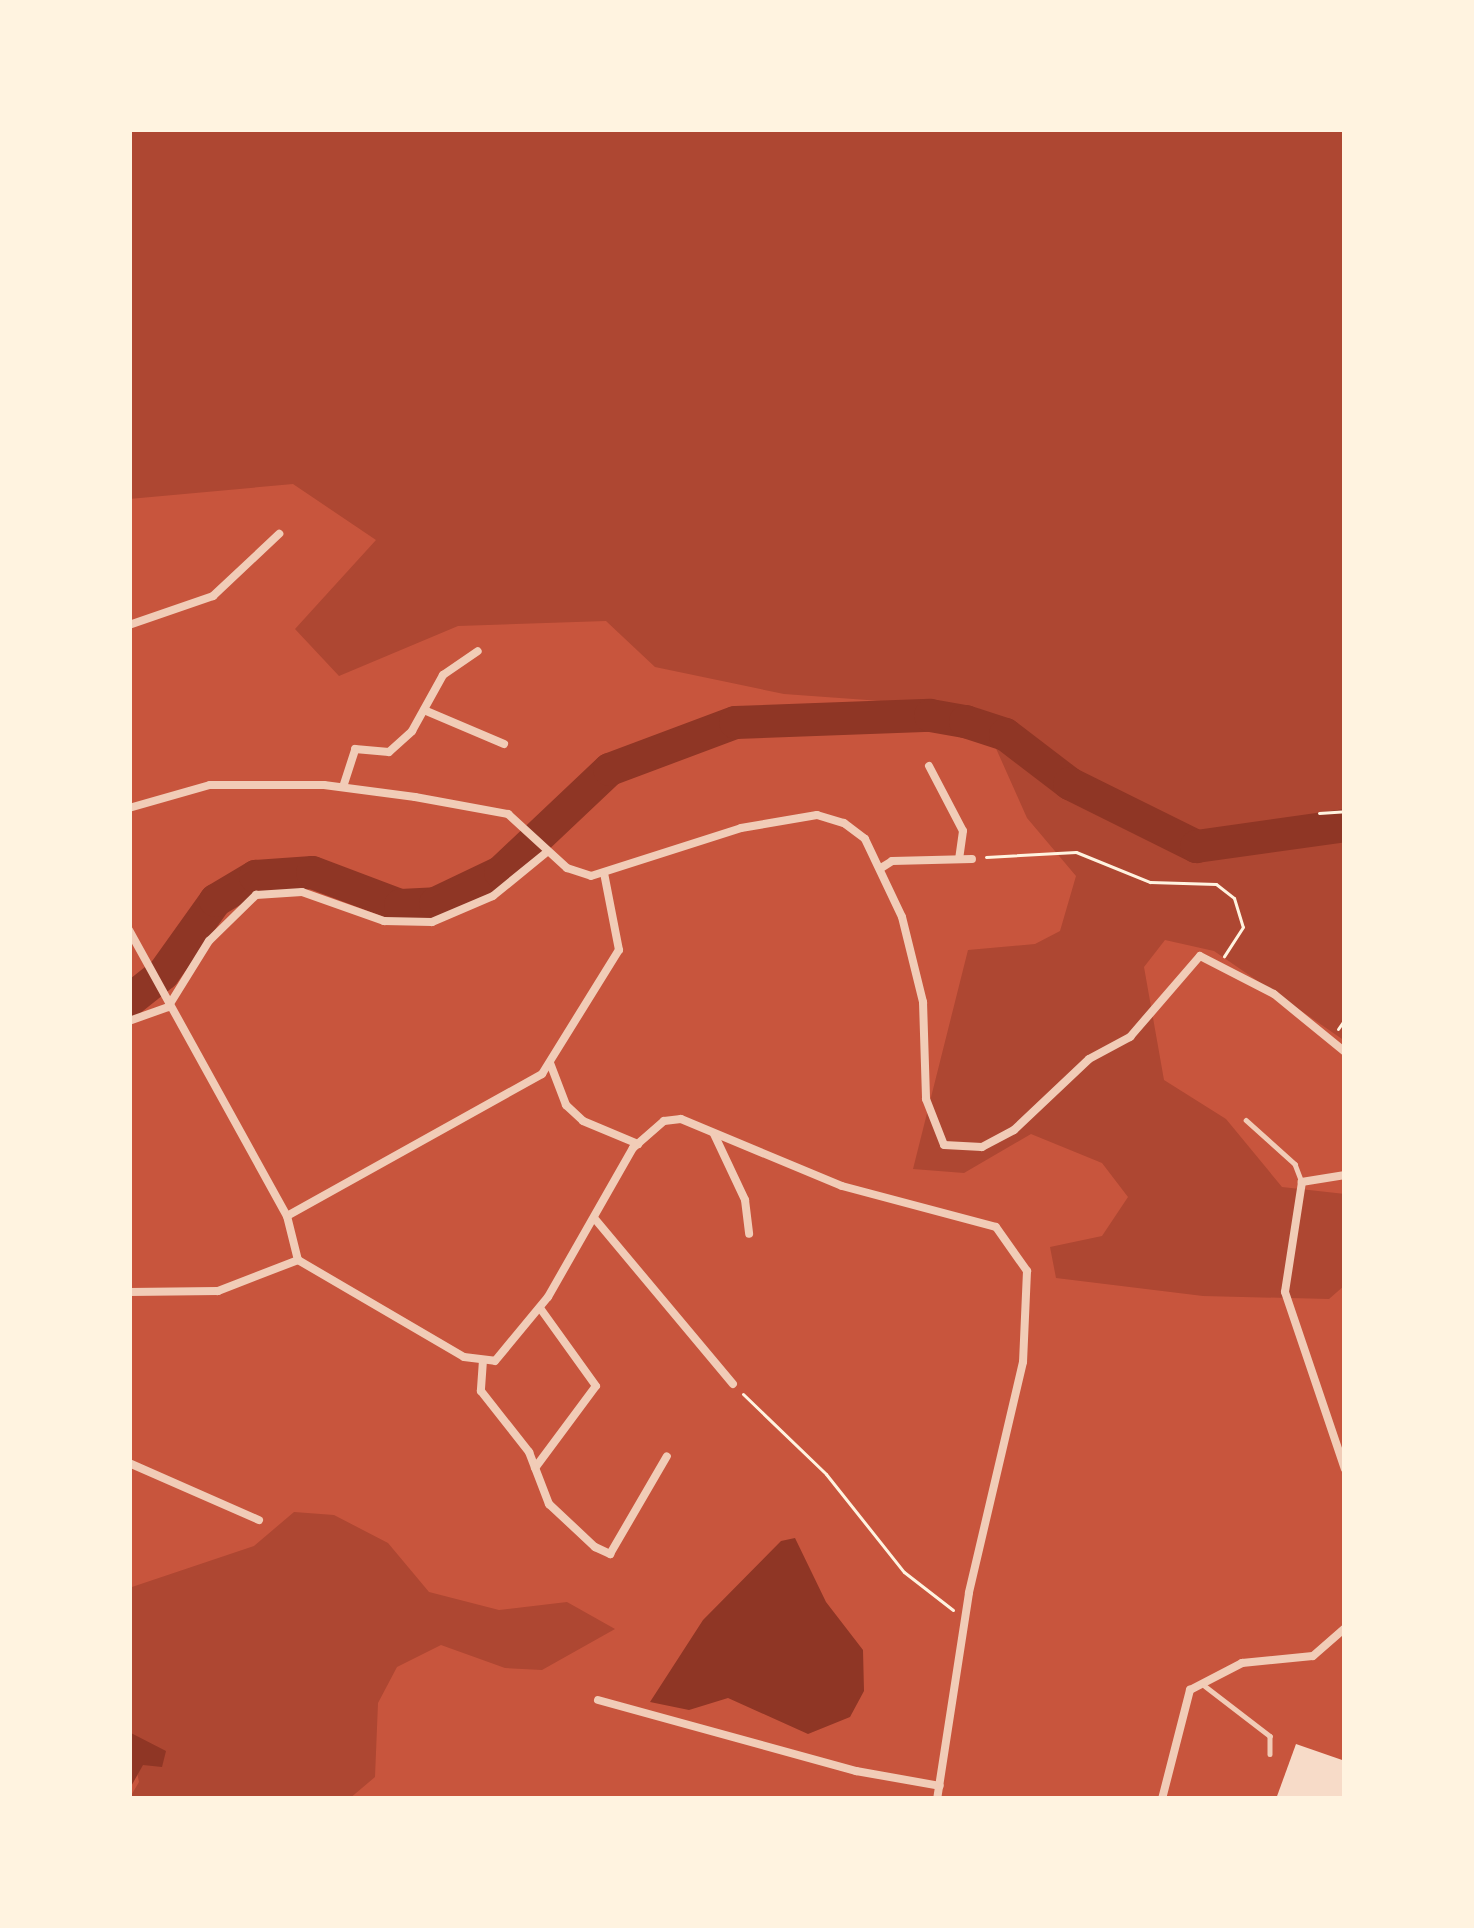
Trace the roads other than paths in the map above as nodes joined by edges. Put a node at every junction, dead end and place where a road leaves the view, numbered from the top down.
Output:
1 (279, 533) dead end
2 (129, 626) edge
3 (478, 651) dead end
4 (424, 710) junction
5 (504, 744) dead end
6 (929, 766) dead end
7 (343, 787) junction
8 (129, 808) edge
9 (548, 852) junction
10 (958, 859) junction
11 (972, 859) road end
12 (881, 868) junction
13 (604, 873) junction
14 (129, 931) edge
15 (168, 1007) junction
16 (129, 1021) edge
17 (1345, 1052) edge
18 (549, 1061) junction
19 (1246, 1120) dead end
20 (713, 1133) junction
21 (638, 1144) junction
22 (1345, 1175) edge
23 (1302, 1182) junction
24 (287, 1216) junction
25 (595, 1219) junction
26 (749, 1234) dead end
27 (298, 1260) junction
28 (129, 1292) edge
29 (540, 1308) junction
30 (483, 1360) junction
31 (734, 1384) road end
32 (667, 1456) dead end
33 (129, 1463) edge
34 (535, 1468) junction
35 (1345, 1469) edge
36 (259, 1520) dead end
37 (1345, 1628) edge
38 (1201, 1682) junction
39 (598, 1700) dead end
40 (1270, 1754) dead end
41 (940, 1786) junction
42 (937, 1799) edge
43 (1162, 1799) edge

1 - 2 street
3 - 4 street
4 - 5 street
4 - 7 street
6 - 10 street
7 - 8 street
7 - 9 street
9 - 13 street
9 - 15 street
10 - 11 street
10 - 12 street
12 - 13 street
12 - 17 street
13 - 18 street
14 - 15 street
15 - 16 street
15 - 24 street
18 - 21 street
18 - 24 street
19 - 23 lane
20 - 21 street
20 - 26 street
20 - 41 street
21 - 25 street
22 - 23 street
23 - 35 street
24 - 27 street
25 - 29 street
25 - 31 street
27 - 28 street
27 - 30 street
29 - 30 street
29 - 34 street
30 - 34 street
32 - 34 street
33 - 36 street
37 - 38 street
38 - 40 lane
38 - 43 street
39 - 41 street
41 - 42 street

